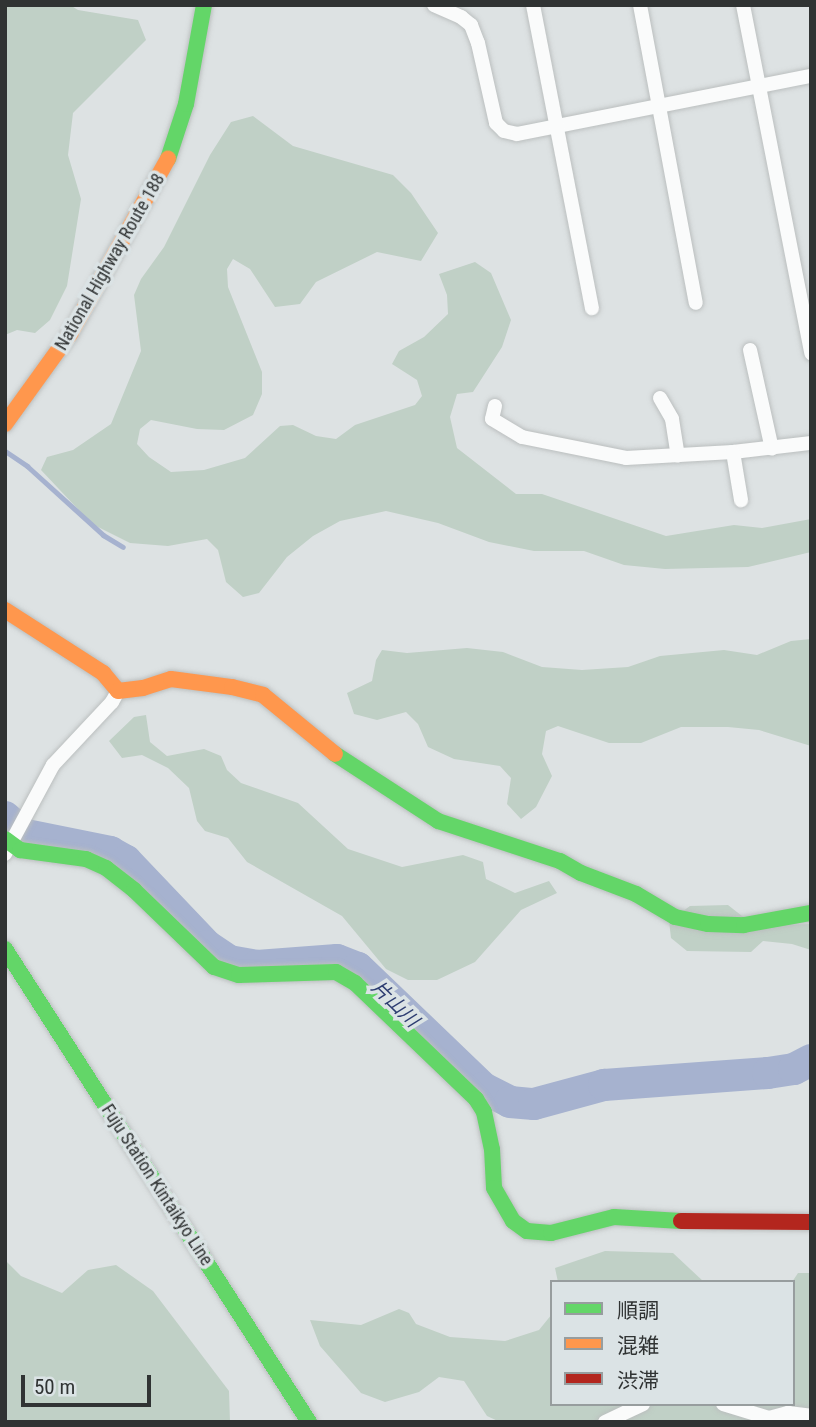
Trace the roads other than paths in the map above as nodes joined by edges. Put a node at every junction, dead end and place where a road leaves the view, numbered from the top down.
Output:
1 (204, 5) edge
2 (434, 5) edge
3 (533, 5) edge
4 (640, 5) edge
5 (743, 5) edge
6 (811, 76) edge
7 (759, 86) junction
8 (659, 105) junction
9 (556, 125) junction
10 (696, 303) dead end
11 (592, 308) dead end
12 (807, 318) edge
13 (750, 350) dead end
14 (811, 353) edge
15 (660, 398) dead end
16 (495, 406) dead end
17 (5, 424) edge
18 (811, 443) edge
19 (772, 449) junction
20 (733, 452) junction
21 (678, 456) junction
22 (741, 500) dead end
23 (5, 610) edge
24 (118, 691) junction
25 (9, 843) edge
26 (811, 913) edge
27 (5, 949) edge
28 (811, 1222) edge
29 (639, 1406) edge
30 (730, 1406) edge
31 (811, 1416) edge
32 (309, 1422) edge
33 (605, 1422) edge

1 - 17 main road, National Highway Route 188
2 - 9 street
3 - 9 street
4 - 8 street
5 - 7 street
6 - 7 street
7 - 8 street
7 - 12 street
8 - 9 street
8 - 10 street
9 - 11 street
12 - 14 street
13 - 19 street
15 - 21 street
16 - 21 street
18 - 19 street
19 - 20 street
20 - 21 street
20 - 22 street
23 - 24 main road
24 - 25 street
24 - 26 main road
25 - 28 main road
27 - 32 main road, Fuju Station Kintaikyo Line
29 - 33 street
30 - 31 street

